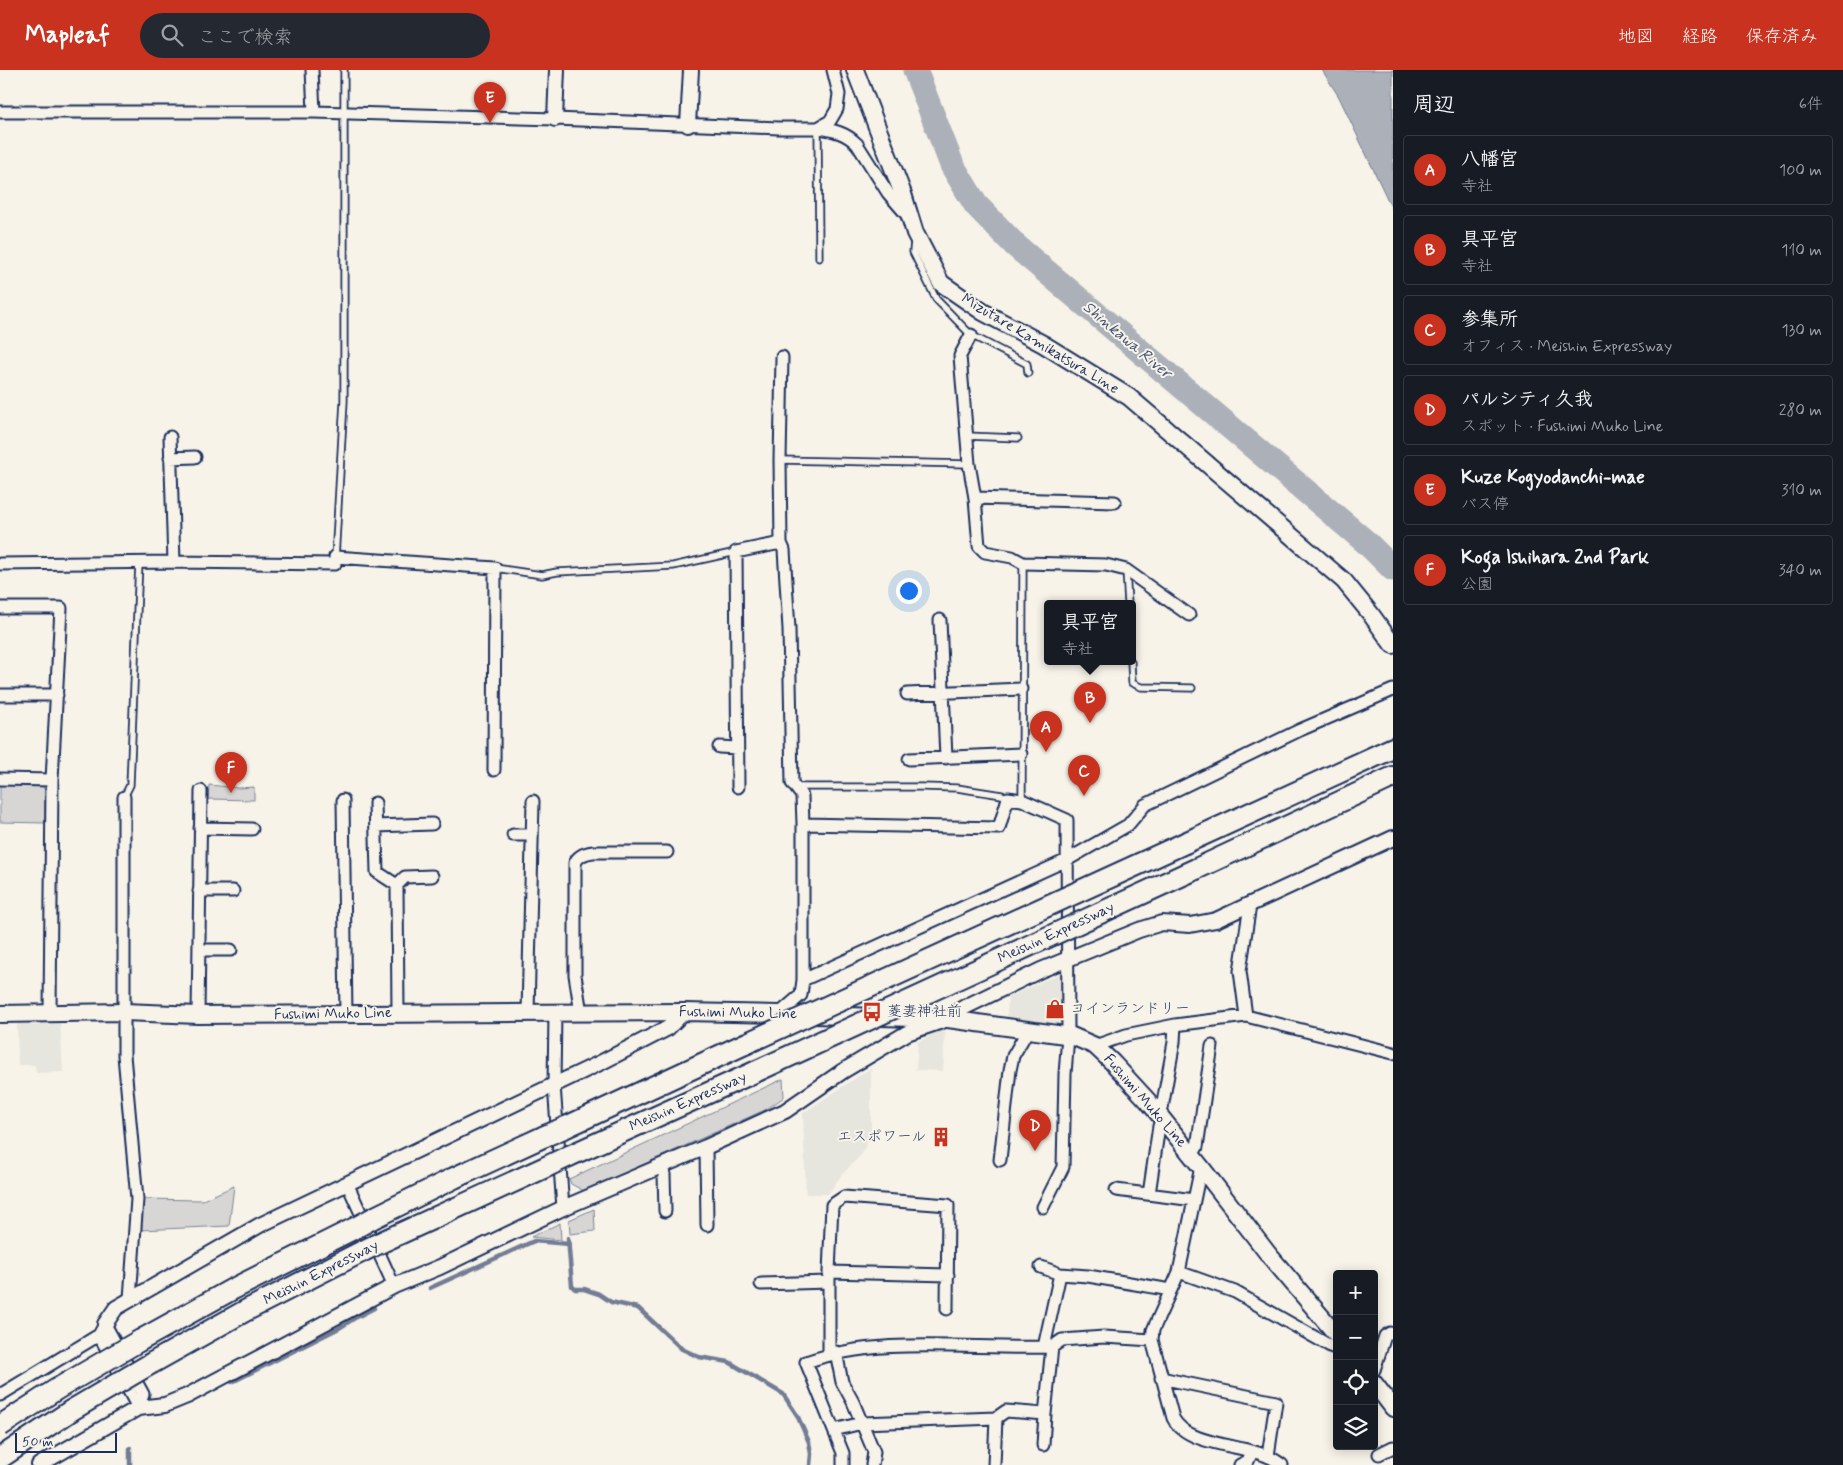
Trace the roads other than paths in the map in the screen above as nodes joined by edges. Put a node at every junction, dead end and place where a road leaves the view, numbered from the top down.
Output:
1 (312, 70) edge
2 (344, 70) edge
3 (557, 70) edge
4 (691, 70) edge
5 (832, 70) edge
6 (855, 70) edge
7 (0, 112) edge
8 (314, 112) junction
9 (343, 113) junction
10 (555, 118) junction
11 (688, 125) junction
12 (818, 128) junction
13 (912, 226) junction
14 (819, 258) dead end
15 (971, 335) junction
16 (782, 357) dead end
17 (1028, 373) dead end
18 (966, 436) junction
19 (170, 437) dead end
20 (1018, 438) dead end
21 (195, 457) dead end
22 (170, 458) junction
23 (780, 460) junction
24 (969, 464) junction
25 (976, 498) junction
26 (1115, 502) dead end
27 (781, 543) junction
28 (736, 552) junction
29 (335, 560) junction
30 (139, 562) junction
31 (174, 562) junction
32 (1023, 563) junction
33 (0, 564) edge
34 (495, 568) junction
35 (1126, 570) junction
36 (1128, 600) edge
37 (0, 608) edge
38 (1189, 615) dead end
39 (940, 620) dead end
40 (1393, 645) edge
41 (1131, 665) edge
42 (1192, 688) dead end
43 (1021, 689) junction
44 (1393, 690) edge
45 (943, 693) junction
46 (908, 694) dead end
47 (0, 695) edge
48 (57, 695) junction
49 (719, 747) dead end
50 (737, 748) junction
51 (1393, 748) edge
52 (1021, 754) junction
53 (946, 758) junction
54 (909, 759) dead end
55 (494, 770) dead end
56 (1393, 777) edge
57 (0, 779) edge
58 (52, 780) junction
59 (738, 787) dead end
60 (796, 788) junction
61 (201, 791) dead end
62 (124, 798) joint
63 (1008, 798) junction
64 (343, 800) dead end
65 (1022, 800) junction
66 (533, 801) dead end
67 (375, 803) dead end
68 (432, 824) dead end
69 (803, 824) junction
70 (376, 826) junction
71 (200, 828) junction
72 (252, 829) dead end
73 (512, 835) dead end
74 (532, 835) junction
75 (1393, 838) edge
76 (666, 852) dead end
77 (1067, 860) junction
78 (432, 876) dead end
79 (397, 885) junction
80 (199, 890) junction
81 (233, 890) dead end
82 (1250, 905) junction
83 (198, 950) junction
84 (231, 950) dead end
85 (1068, 959) junction
86 (804, 980) junction
87 (124, 1012) junction
88 (528, 1012) junction
89 (555, 1012) junction
90 (581, 1012) junction
91 (684, 1012) junction
92 (50, 1013) junction
93 (398, 1013) junction
94 (0, 1014) edge
95 (779, 1014) junction
96 (198, 1015) junction
97 (346, 1015) junction
98 (1246, 1016) junction
99 (948, 1019) junction
100 (1175, 1026) junction
101 (1028, 1030) junction
102 (1068, 1036) junction
103 (1095, 1046) junction
104 (1212, 1046) dead end
105 (1393, 1053) edge
106 (554, 1085) junction
107 (1161, 1117) junction
108 (706, 1148) junction
109 (1000, 1160) dead end
110 (1197, 1161) junction
111 (661, 1167) junction
112 (347, 1183) junction
113 (1116, 1190) dead end
114 (1149, 1194) junction
115 (1194, 1200) junction
116 (1043, 1207) dead end
117 (563, 1208) junction
118 (665, 1211) dead end
119 (707, 1225) dead end
120 (1041, 1267) dead end
121 (1179, 1272) junction
122 (1060, 1274) junction
123 (948, 1275) junction
124 (829, 1277) junction
125 (761, 1284) dead end
126 (394, 1286) junction
127 (1171, 1290) junction
128 (130, 1299) junction
129 (947, 1309) dead end
130 (102, 1330) junction
131 (1333, 1330) edge
132 (1393, 1334) edge
133 (1152, 1340) junction
134 (1048, 1347) junction
135 (1333, 1347) edge
136 (832, 1353) junction
137 (1377, 1360) edge
138 (1161, 1378) junction
139 (1378, 1388) edge
140 (0, 1394) edge
141 (138, 1408) junction
142 (1393, 1408) edge
143 (1045, 1414) junction
144 (996, 1418) junction
145 (862, 1423) junction
146 (0, 1426) edge
147 (834, 1430) junction
148 (1043, 1445) dead end
149 (1393, 1447) edge
150 (1252, 1452) junction
151 (1379, 1454) dead end
152 (1268, 1456) junction
153 (0, 1458) edge
154 (39, 1465) edge
155 (843, 1465) edge
156 (872, 1465) edge
157 (994, 1465) edge
158 (1240, 1465) edge
159 (1282, 1465) edge

1 - 8 street
2 - 9 lane
3 - 10 street
4 - 11 street
5 - 12 street
6 - 13 main road, Mizutare Kamikatsura Line
7 - 8 street
8 - 9 street
9 - 10 street
9 - 29 lane
10 - 11 street
11 - 12 street
12 - 13 street
12 - 14 lane
13 - 15 lane
13 - 40 main road, Mizutare Kamikatsura Line
15 - 17 lane
15 - 18 street
16 - 23 street
18 - 20 lane
18 - 24 street
19 - 22 street
21 - 22 street
22 - 31 street
23 - 24 lane
23 - 27 street
24 - 25 street
25 - 26 street
25 - 32 street
27 - 28 street
27 - 60 street
28 - 34 lane
28 - 50 street
29 - 31 street
29 - 34 street
30 - 31 street
30 - 33 street
30 - 62 lane
32 - 35 street
32 - 43 lane
34 - 55 street
35 - 36 lane
35 - 38 street
37 - 48 street
39 - 45 street
41 - 42 lane
43 - 45 street
43 - 52 lane
44 - 77 street
45 - 46 street
45 - 53 street
47 - 48 street
48 - 58 street
49 - 50 street
50 - 59 street
51 - 146 highway, Meishin Expressway, bridge
52 - 53 street
52 - 65 lane
53 - 54 street
56 - 153 highway, Meishin Expressway, bridge
57 - 58 street
58 - 92 street
60 - 63 lane
60 - 69 street
61 - 71 street
62 - 87 street
63 - 65 street
63 - 69 street
64 - 97 street
65 - 77 street
66 - 74 street
67 - 70 street
68 - 70 street
69 - 86 street
70 - 79 street
71 - 72 street
71 - 80 street
73 - 74 street
74 - 88 street
75 - 82 street
76 - 90 street
77 - 85 street
77 - 86 street
78 - 79 street
79 - 93 street
80 - 81 street
80 - 83 street
82 - 85 street
82 - 98 street
83 - 84 street
83 - 96 street
85 - 99 street
85 - 102 street
86 - 95 street
87 - 92 main road, Fushimi Muko Line
87 - 96 main road, Fushimi Muko Line
87 - 128 street
88 - 89 main road, Fushimi Muko Line
88 - 93 main road, Fushimi Muko Line
89 - 90 main road, Fushimi Muko Line
89 - 106 street
90 - 91 main road, Fushimi Muko Line
91 - 95 main road, Fushimi Muko Line
91 - 106 street
92 - 94 main road, Fushimi Muko Line
93 - 97 main road, Fushimi Muko Line
95 - 99 main road, Fushimi Muko Line
96 - 97 main road, Fushimi Muko Line
98 - 100 street
98 - 105 street
99 - 101 main road, Fushimi Muko Line
99 - 108 street
100 - 103 street
100 - 107 street
101 - 102 main road, Fushimi Muko Line
101 - 109 street
102 - 103 main road, Fushimi Muko Line
102 - 116 street
103 - 107 main road, Fushimi Muko Line
104 - 110 street
106 - 112 street
106 - 117 street
107 - 110 main road, Fushimi Muko Line
107 - 114 street
108 - 111 street
108 - 119 street
110 - 115 street
110 - 131 main road, Fushimi Muko Line
111 - 117 street
111 - 118 street
112 - 126 street
112 - 128 street
113 - 114 street
114 - 115 street
115 - 121 street
117 - 126 street
120 - 122 street
121 - 127 street
121 - 135 street
122 - 127 street
122 - 134 street
123 - 124 street
123 - 124 street
123 - 129 street
124 - 125 street
124 - 136 street
126 - 141 street
127 - 133 street
128 - 130 street
130 - 140 street
130 - 141 street
132 - 137 street
133 - 134 street
133 - 138 street
134 - 136 street
134 - 143 street
136 - 145 street
136 - 147 street
138 - 150 street
138 - 152 street
139 - 142 main road
141 - 154 street
143 - 144 street
143 - 148 street
144 - 145 street
144 - 157 street
145 - 147 street
145 - 156 street
147 - 155 street
149 - 151 street
150 - 152 street
150 - 158 street
152 - 159 street

